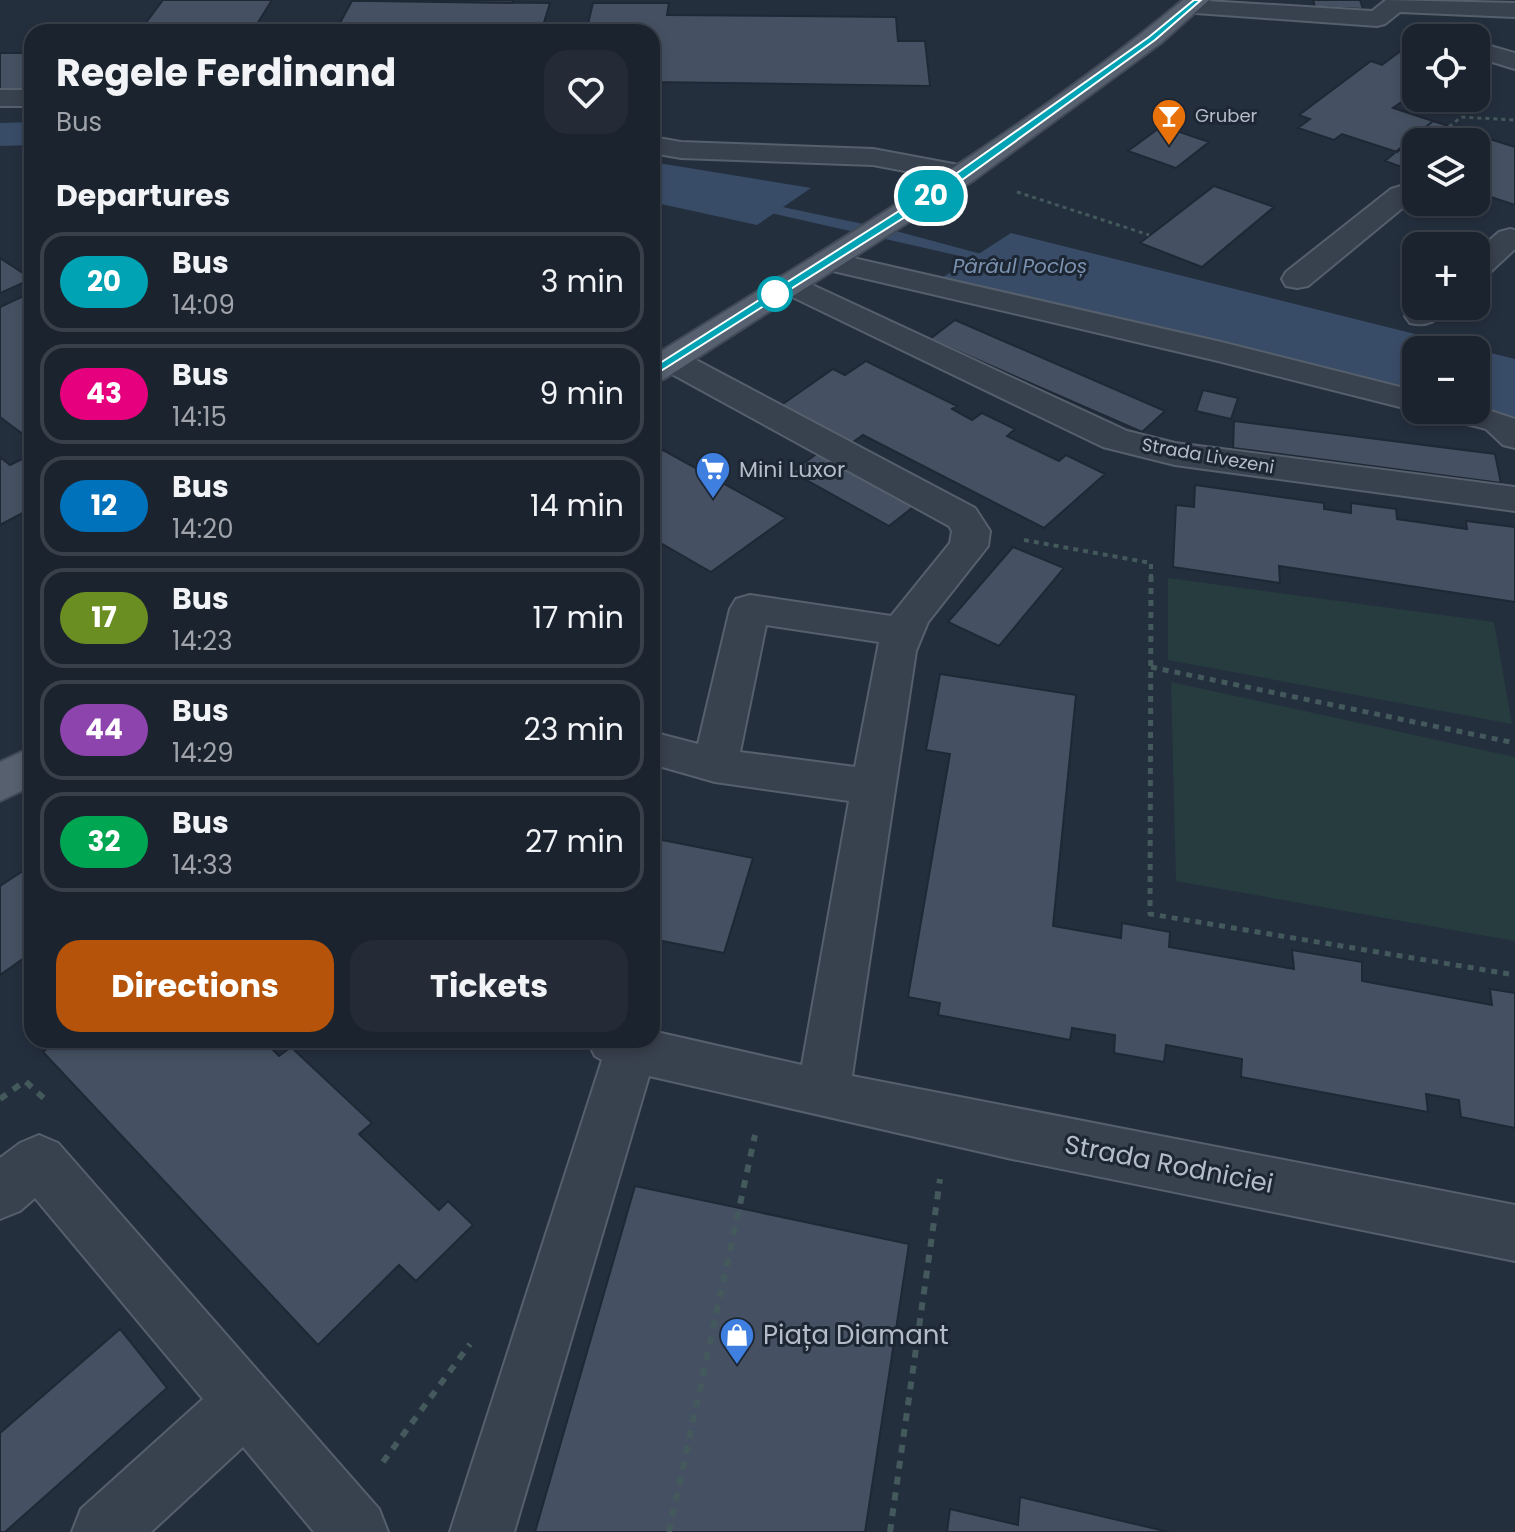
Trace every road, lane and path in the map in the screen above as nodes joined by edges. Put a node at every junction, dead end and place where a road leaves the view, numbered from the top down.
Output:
1 (1194, 4) edge
2 (1515, 10) edge
3 (1377, 19) junction
4 (1402, 27) edge
5 (1490, 53) edge
6 (1515, 61) edge
7 (0, 98) edge
8 (24, 98) edge
9 (1515, 120) edge
10 (1449, 127) dead end
11 (660, 146) edge
12 (964, 174) junction
13 (1004, 187) dead end
14 (1401, 195) dead end
15 (1149, 235) dead end
16 (1510, 238) dead end
17 (1490, 256) edge
18 (830, 259) junction
19 (1297, 279) dead end
20 (791, 284) junction
21 (661, 366) edge
22 (1402, 397) edge
23 (1490, 420) edge
24 (1515, 437) edge
25 (1515, 499) edge
26 (971, 531) junction
27 (904, 632) junction
28 (1151, 667) junction
29 (1515, 743) edge
30 (660, 750) edge
31 (715, 765) junction
32 (24, 769) edge
33 (0, 784) edge
34 (873, 787) junction
35 (1515, 975) edge
36 (621, 1048) edge
37 (638, 1048) edge
38 (823, 1094) junction
39 (0, 1099) edge
40 (59, 1112) dead end
41 (949, 1119) junction
42 (756, 1130) dead end
43 (0, 1192) edge
44 (1515, 1233) edge
45 (476, 1336) dead end
46 (245, 1403) junction
47 (377, 1470) dead end
48 (104, 1532) edge
49 (356, 1532) edge
50 (482, 1532) edge
51 (669, 1532) edge
52 (890, 1532) edge

1 - 3 street
1 - 12 main road
2 - 3 street
3 - 4 street
5 - 6 street
7 - 8 street
9 - 10 path
11 - 12 street
12 - 18 main road
13 - 15 path
14 - 19 street
16 - 17 street
18 - 20 main road
18 - 22 street
20 - 21 main road
20 - 25 street, Strada Livezeni
21 - 26 street
23 - 24 street
26 - 27 street
26 - 28 path
27 - 31 street
27 - 34 street
28 - 29 path
28 - 35 path
30 - 31 street
31 - 34 street
32 - 33 main road
34 - 38 street
36 - 50 street
37 - 38 street, Strada Rodniciei
38 - 41 street, Strada Rodniciei
39 - 40 path
41 - 44 street, Strada Rodniciei
41 - 52 path
42 - 51 path
43 - 46 street
45 - 47 path
46 - 48 street
46 - 49 street

